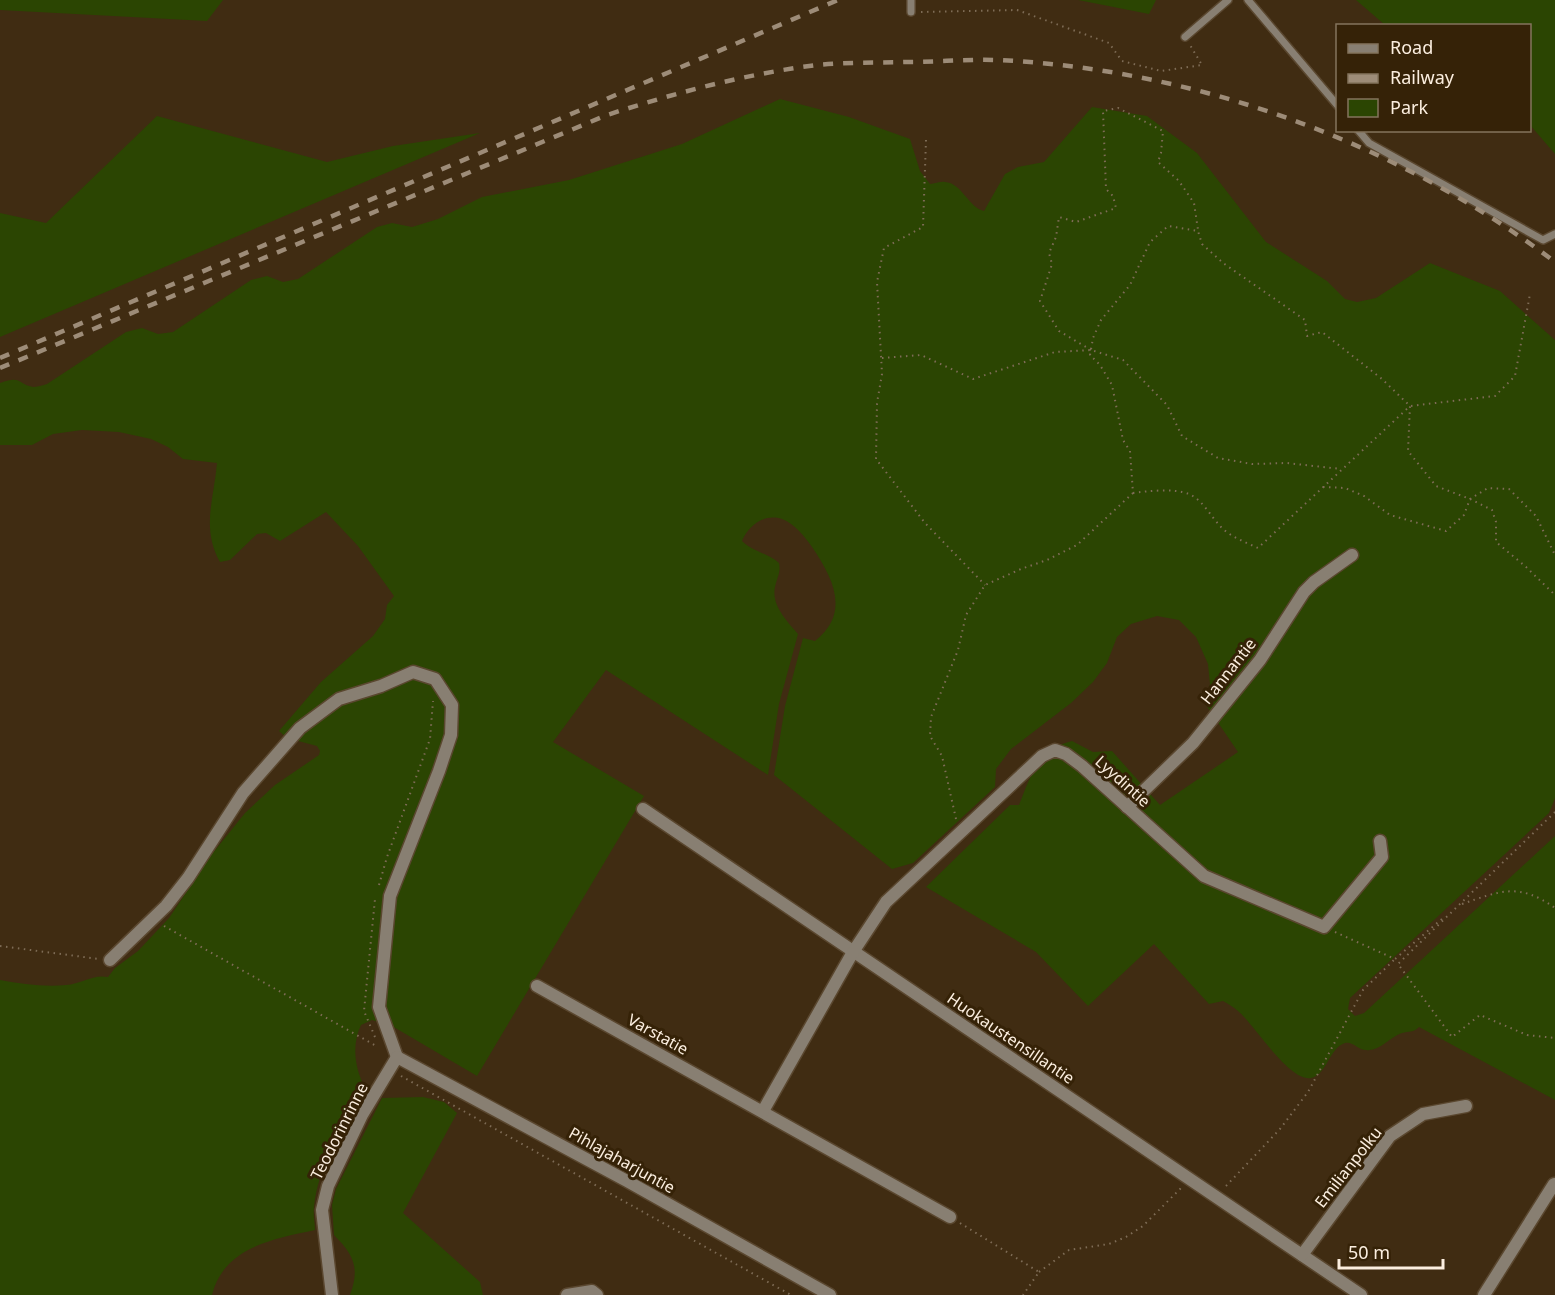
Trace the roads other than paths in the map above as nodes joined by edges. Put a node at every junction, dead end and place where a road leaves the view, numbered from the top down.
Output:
1 (911, 0) edge
2 (1228, 0) edge
3 (1248, 0) edge
4 (911, 12) road end
5 (1185, 37) road end
6 (1336, 104) edge
7 (1360, 132) edge
8 (1555, 234) edge
9 (1352, 555) dead end
10 (1127, 807) junction
11 (643, 809) dead end
12 (1380, 841) dead end
13 (853, 952) junction
14 (110, 960) road end
15 (537, 986) dead end
16 (393, 1062) junction
17 (1467, 1106) dead end
18 (763, 1111) junction
19 (1554, 1184) edge
20 (950, 1217) road end
21 (1302, 1255) junction
22 (332, 1295) edge
23 (567, 1295) edge
24 (597, 1295) edge
25 (830, 1295) edge
26 (1361, 1295) edge
27 (1484, 1295) edge

1 - 4 lane
2 - 5 lane
3 - 6 lane
7 - 8 lane
9 - 10 street, Hannantie
10 - 12 street, Lyydintie
10 - 13 street, Lyydintie
11 - 13 street, Huokaustensillantie
13 - 18 street
13 - 21 street, Huokaustensillantie
14 - 16 street
15 - 18 street, Varstatie
16 - 22 street, Teodorinrinne
16 - 25 street, Pihlajaharjuntie
17 - 21 street, Emilianpolku
18 - 20 street, Varstatie
19 - 27 street
21 - 26 street, Huokaustensillantie
23 - 24 street

